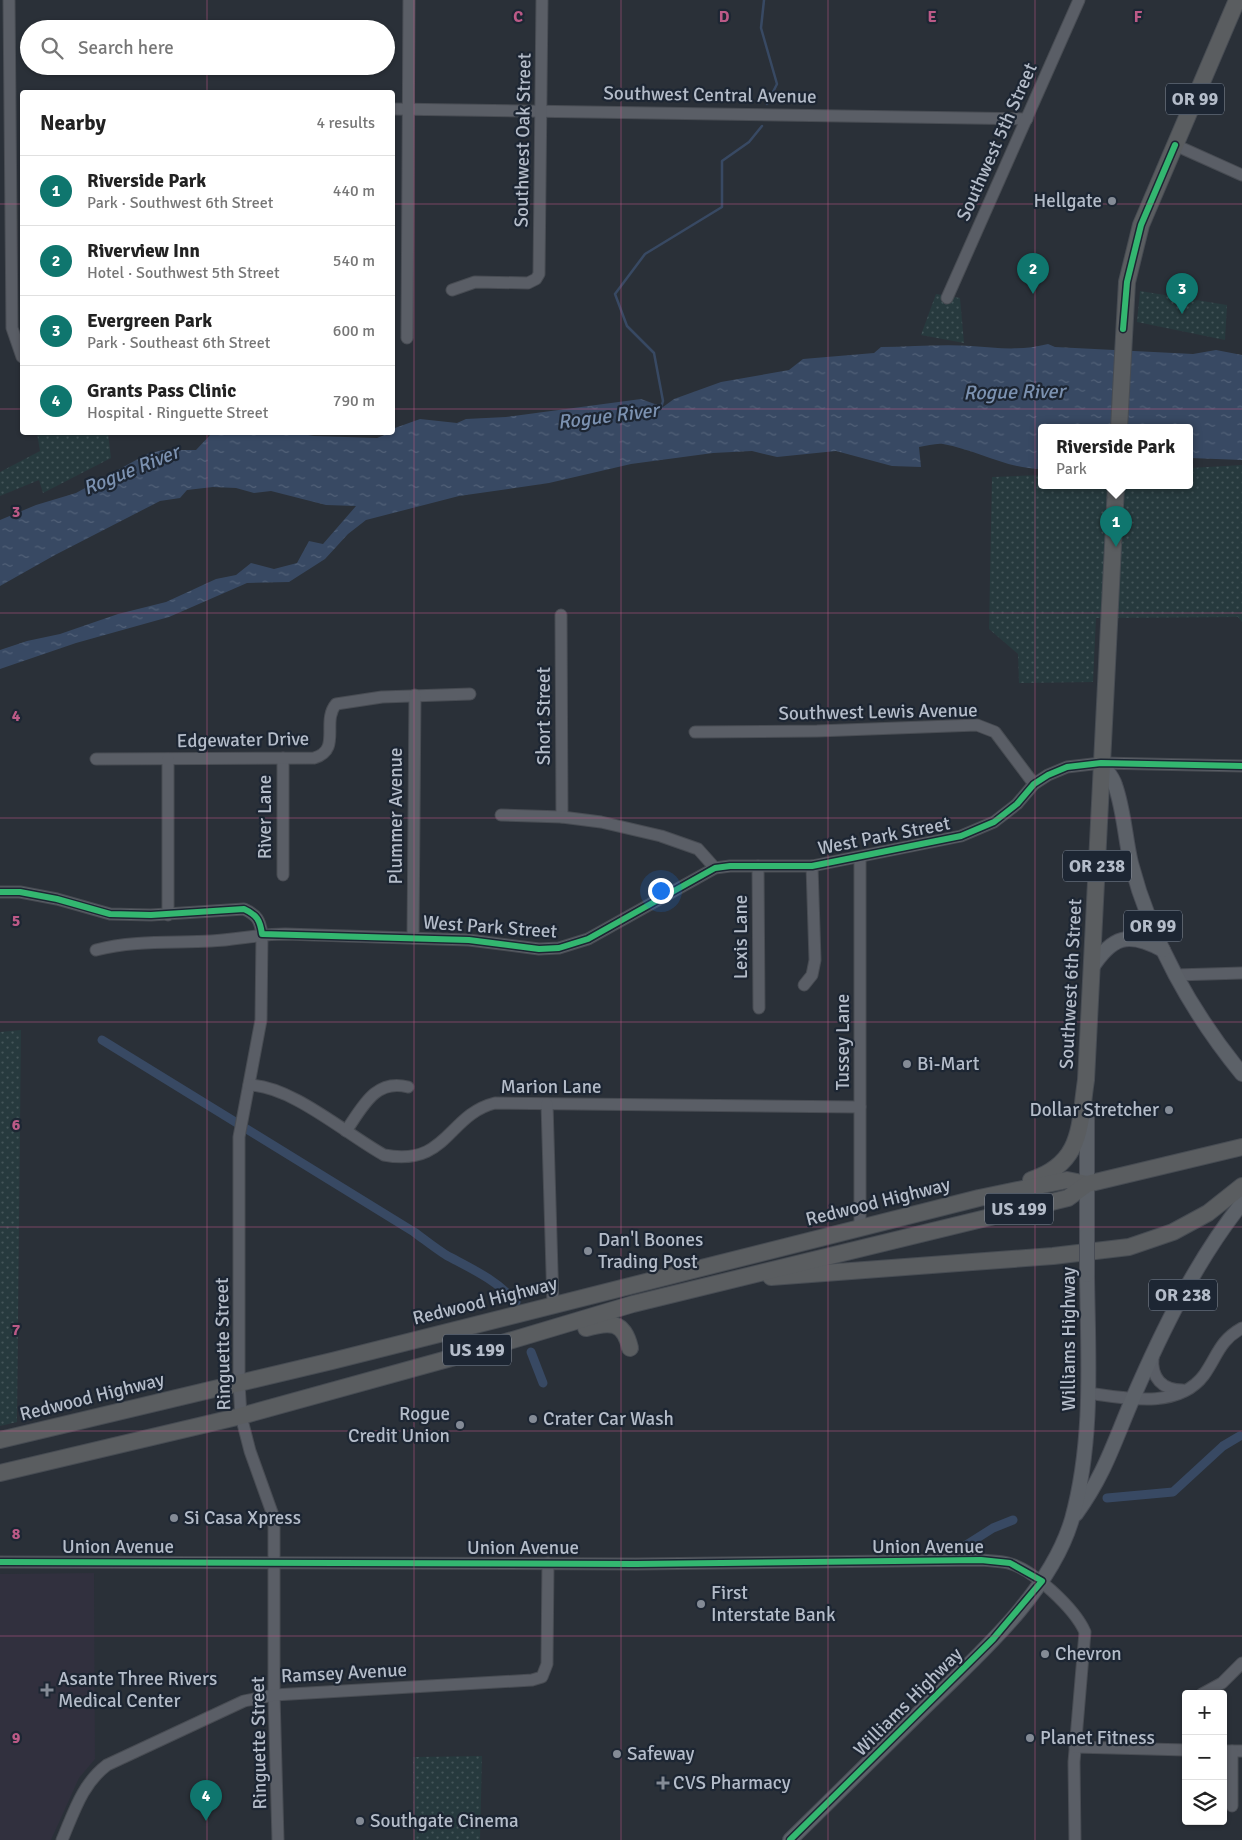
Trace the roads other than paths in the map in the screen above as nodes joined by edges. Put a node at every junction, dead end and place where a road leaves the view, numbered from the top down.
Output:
1 (9, 0) edge
2 (409, 0) edge
3 (542, 0) edge
4 (1078, 0) edge
5 (1237, 0) edge
6 (395, 109) edge
7 (409, 109) junction
8 (541, 110) junction
9 (1027, 119) junction
10 (16, 121) edge
11 (1175, 145) junction
12 (1242, 175) edge
13 (17, 248) edge
14 (452, 290) dead end
15 (947, 298) dead end
16 (6, 328) edge
17 (407, 338) dead end
18 (20, 353) edge
19 (1119, 424) edge
20 (1116, 489) edge
21 (561, 615) dead end
22 (470, 694) dead end
23 (415, 695) junction
24 (695, 732) dead end
25 (283, 758) junction
26 (96, 759) dead end
27 (168, 759) junction
28 (1101, 763) junction
29 (1242, 766) edge
30 (1034, 784) junction
31 (501, 815) dead end
32 (562, 817) junction
33 (860, 857) junction
34 (758, 866) junction
35 (812, 866) junction
36 (716, 868) junction
37 (283, 875) dead end
38 (0, 892) edge
39 (168, 915) junction
40 (262, 934) junction
41 (413, 938) junction
42 (96, 950) dead end
43 (1163, 950) junction
44 (1091, 968) junction
45 (1242, 973) edge
46 (1176, 975) junction
47 (804, 985) dead end
48 (758, 1008) dead end
49 (1242, 1074) edge
50 (1086, 1080) junction
51 (249, 1085) junction
52 (408, 1087) dead end
53 (547, 1104) junction
54 (860, 1107) junction
55 (346, 1131) junction
56 (1242, 1148) edge
57 (1087, 1184) junction
58 (1242, 1186) edge
59 (979, 1198) junction
60 (1242, 1203) edge
61 (860, 1227) junction
62 (712, 1284) junction
63 (553, 1304) junction
64 (1242, 1328) edge
65 (630, 1348) dead end
66 (462, 1355) junction
67 (1153, 1356) junction
68 (239, 1384) junction
69 (1183, 1390) junction
70 (1088, 1393) junction
71 (1132, 1399) junction
72 (241, 1416) junction
73 (0, 1440) edge
74 (0, 1474) edge
75 (1071, 1521) junction
76 (0, 1562) edge
77 (275, 1562) junction
78 (548, 1563) junction
79 (1042, 1581) junction
80 (1242, 1664) edge
81 (1209, 1690) edge
82 (274, 1695) junction
83 (1075, 1747) junction
84 (1182, 1747) edge
85 (1235, 1750) edge
86 (1232, 1806) dead end
87 (62, 1840) edge
88 (278, 1840) edge
89 (790, 1840) edge
90 (1075, 1840) edge

1 - 10 street
2 - 7 street
3 - 8 street, Southwest Oak Street
4 - 9 street, Southwest 5th Street
5 - 11 highway, OR 99
6 - 7 street, Southwest Central Avenue
7 - 8 street, Southwest Central Avenue
7 - 17 street
8 - 9 street, Southwest Central Avenue
8 - 14 street, Southwest Oak Street
9 - 15 street, Southwest 5th Street
10 - 13 street
11 - 12 street
11 - 19 highway, OR 99
13 - 16 street
16 - 18 street
20 - 28 highway, Southwest 6th Street
21 - 32 street, Short Street
22 - 23 street, Edgewater Drive
23 - 25 street, Edgewater Drive
23 - 41 street, Plummer Avenue
24 - 30 street, Southwest Lewis Avenue
25 - 27 street, Edgewater Drive
25 - 37 street, River Lane
26 - 27 street, Edgewater Drive
27 - 39 street
28 - 29 street, West Park Street
28 - 30 street, West Park Street
28 - 43 main road, OR 99
28 - 44 highway, Southwest 6th Street / OR 238
30 - 33 street, West Park Street
31 - 32 street
32 - 36 street
33 - 35 street, West Park Street
33 - 54 street, Tussey Lane
34 - 35 street, West Park Street
34 - 36 street, West Park Street
34 - 48 street, Lexis Lane
35 - 47 street
36 - 41 street, West Park Street
38 - 39 street
39 - 40 street
40 - 41 street, West Park Street
40 - 42 street, West Park Street
40 - 51 street, Ringuette Street
43 - 44 main road
43 - 46 main road, OR 99
44 - 50 highway, Southwest 6th Street / OR 238
45 - 46 street
46 - 49 main road, OR 99
50 - 57 main road, Southwest 6th Street / OR 238
50 - 59 highway
51 - 55 street, Marion Lane
51 - 68 street, Ringuette Street
52 - 55 street
53 - 54 street, Marion Lane
53 - 55 street, Marion Lane
53 - 63 street
54 - 61 street, Tussey Lane
56 - 57 highway, US 199
57 - 59 highway, US 199
57 - 62 highway, US 199
57 - 70 main road, Williams Highway / OR 238, bridge
58 - 62 highway
59 - 61 highway, Redwood Highway / US 199
60 - 67 main road, Williams Highway / OR 238
61 - 63 highway, Redwood Highway / US 199
62 - 66 highway, US 199
63 - 68 highway, Redwood Highway / US 199
64 - 69 street
65 - 66 highway
66 - 72 highway, US 199
67 - 69 street
67 - 71 main road, Williams Highway / OR 238
68 - 72 street, Ringuette Street
68 - 73 highway, Redwood Highway / US 199
69 - 71 street
70 - 71 street
70 - 75 main road, Williams Highway / OR 238
71 - 75 main road, Williams Highway / OR 238
72 - 74 highway, US 199
72 - 77 street, Ringuette Street
75 - 79 main road, Williams Highway / OR 238
76 - 77 street, Union Avenue
77 - 78 street, Union Avenue
77 - 82 street, Ringuette Street
78 - 79 street, Union Avenue
78 - 82 street, Ramsey Avenue
79 - 83 street, Union Avenue
79 - 89 main road, Williams Highway / OR 238
80 - 81 street
82 - 87 street, Ramsey Avenue
82 - 88 street, Ringuette Street
83 - 84 street
83 - 90 street, Union Avenue
85 - 86 street

